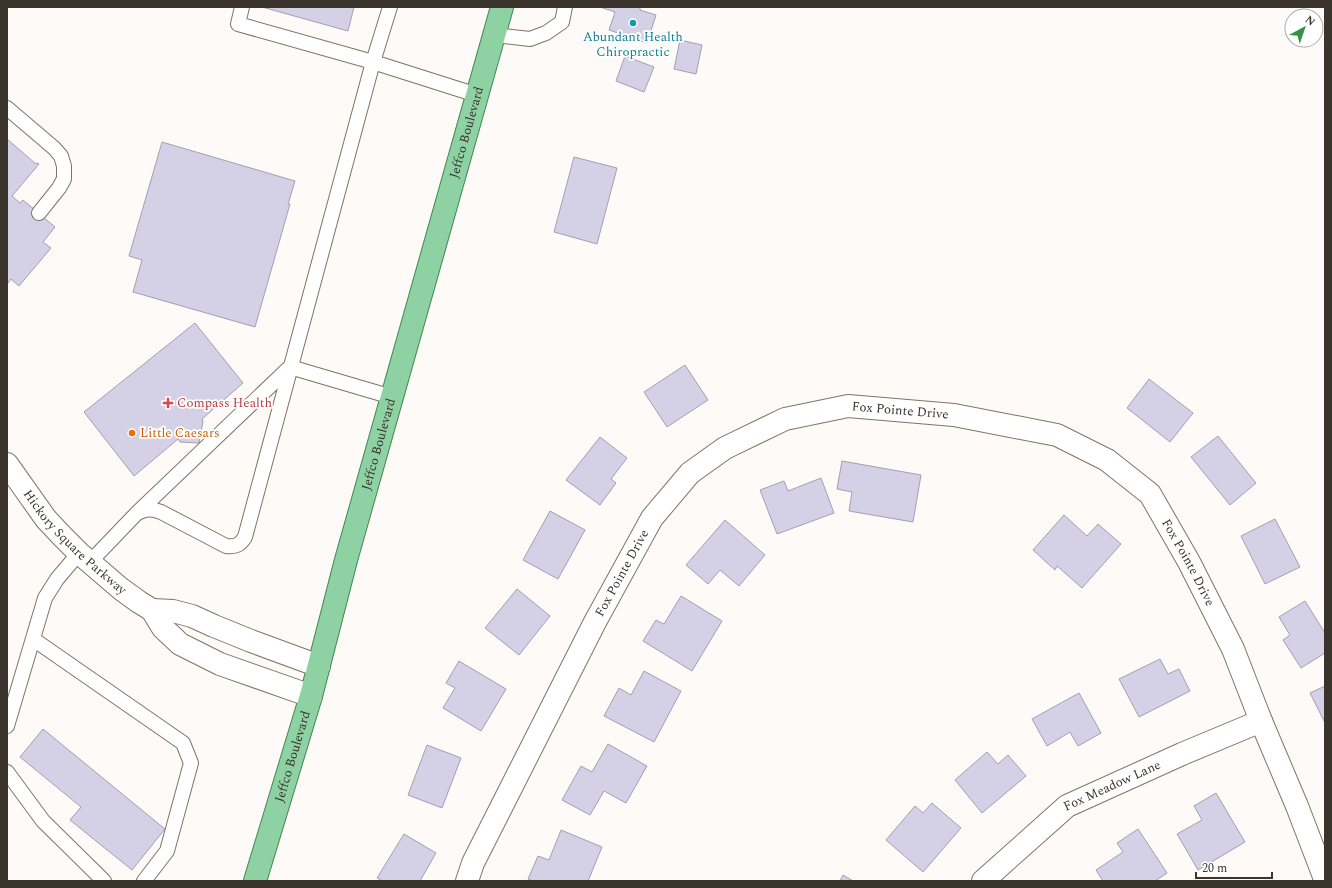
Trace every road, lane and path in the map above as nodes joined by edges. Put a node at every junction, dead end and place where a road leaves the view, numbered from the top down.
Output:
1 (242, 7) edge
2 (390, 7) edge
3 (502, 7) edge
4 (565, 7) edge
5 (494, 35) junction
6 (373, 62) junction
7 (477, 95) junction
8 (7, 108) edge
9 (39, 213) dead end
10 (290, 367) junction
11 (392, 397) junction
12 (7, 464) edge
13 (136, 514) junction
14 (84, 558) junction
15 (152, 610) junction
16 (33, 639) junction
17 (320, 666) junction
18 (311, 696) junction
19 (1261, 721) junction
20 (7, 726) edge
21 (7, 772) edge
22 (1325, 879) edge
23 (104, 881) edge
24 (144, 881) edge
25 (255, 881) edge
26 (468, 881) edge
27 (983, 881) edge

1 - 6 lane
2 - 6 lane
3 - 5 main road, Jeffco Boulevard
4 - 5 lane
5 - 7 main road, Jeffco Boulevard
6 - 7 lane
6 - 10 lane
7 - 11 main road, Jeffco Boulevard
8 - 9 lane
10 - 11 lane
10 - 13 lane
10 - 13 lane
11 - 17 main road, Jeffco Boulevard
12 - 14 street, Hickory Square Parkway
13 - 14 lane
14 - 15 street, Hickory Square Parkway
14 - 16 lane
15 - 17 street
15 - 18 street, Hickory Square Parkway
16 - 20 lane
16 - 24 lane
17 - 18 main road, Jeffco Boulevard
18 - 25 main road, Jeffco Boulevard
19 - 22 street, Fox Pointe Drive
19 - 26 street, Fox Pointe Drive
19 - 27 street, Fox Meadow Lane
21 - 23 lane

